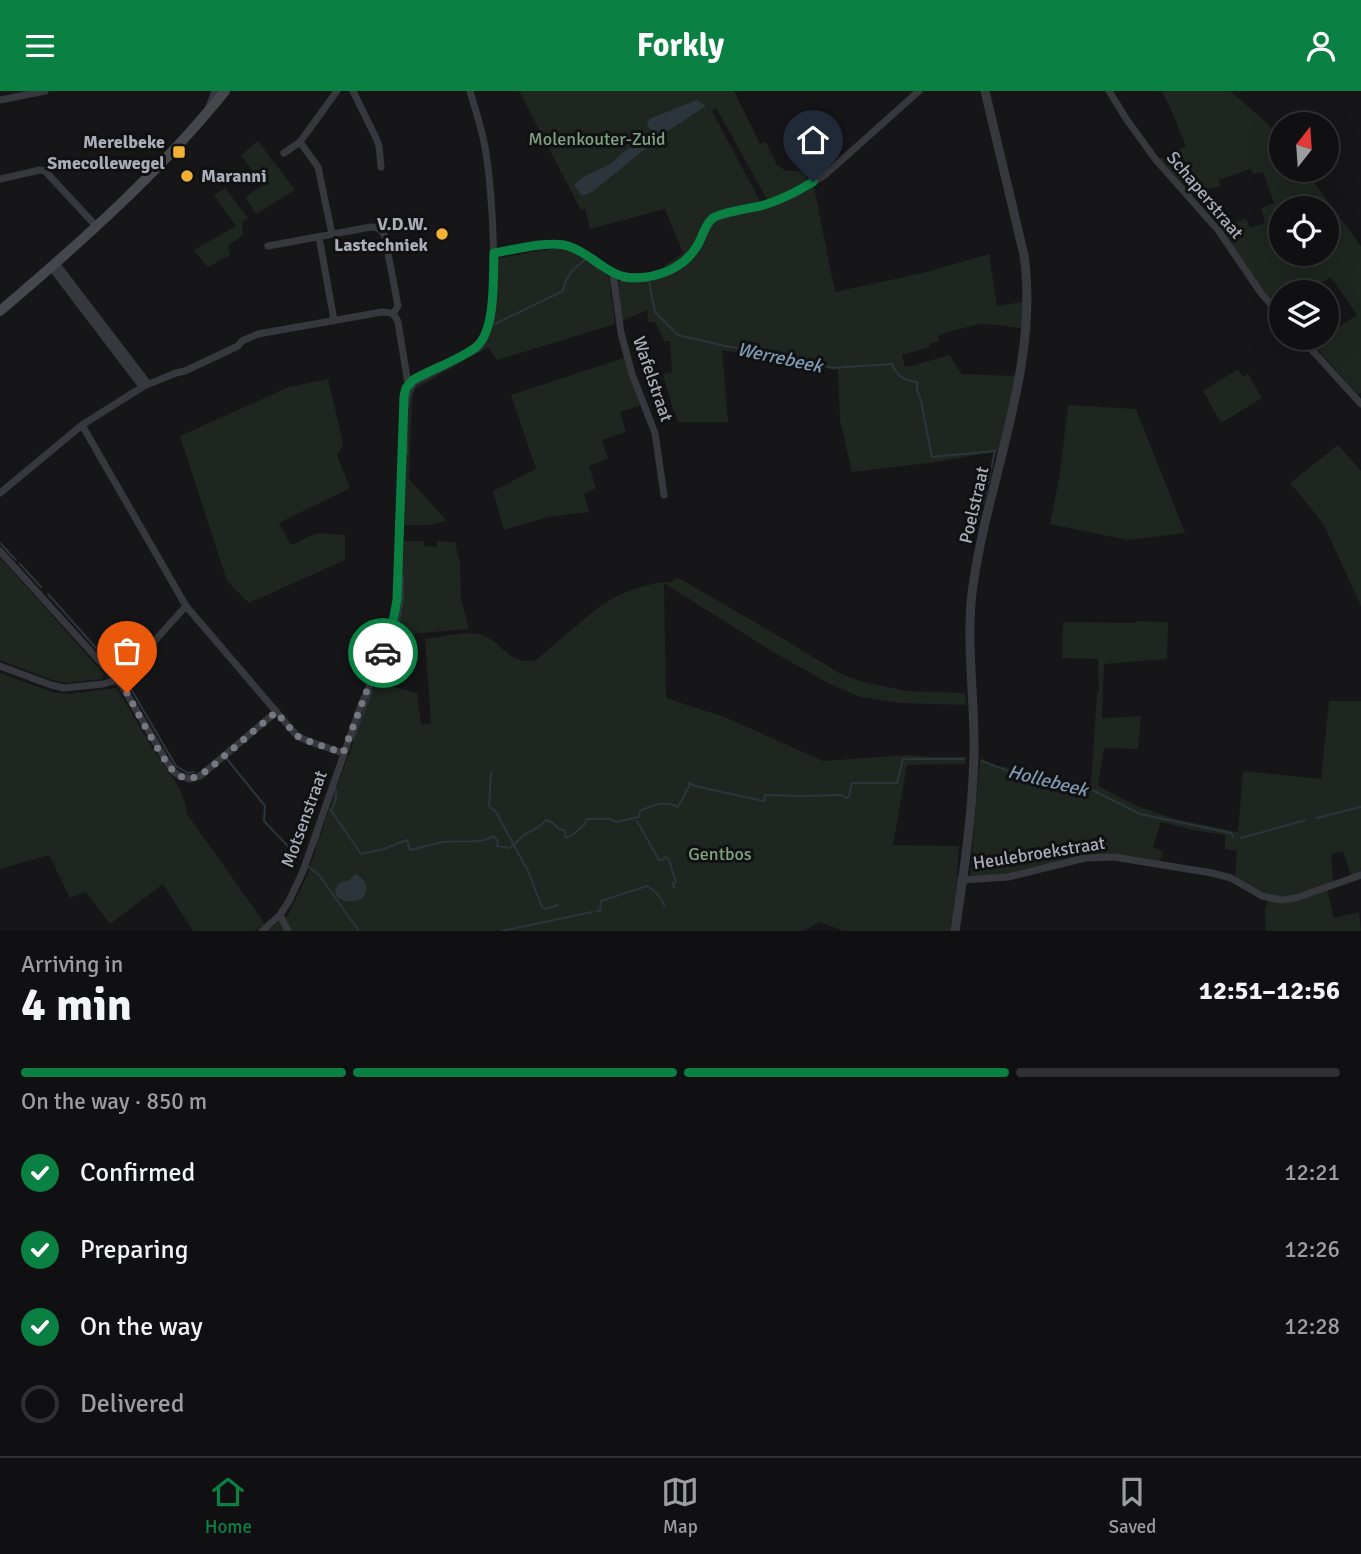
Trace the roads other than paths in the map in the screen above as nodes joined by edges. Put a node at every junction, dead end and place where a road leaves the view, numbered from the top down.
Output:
1 (45, 91) edge
2 (215, 91) edge
3 (225, 91) edge
4 (337, 91) edge
5 (353, 91) edge
6 (470, 91) edge
7 (919, 91) edge
8 (985, 91) edge
9 (1109, 91) edge
10 (0, 100) edge
11 (209, 111) junction
12 (300, 142) junction
13 (284, 153) dead end
14 (382, 167) dead end
15 (0, 179) edge
16 (97, 227) junction
17 (331, 234) junction
18 (318, 237) junction
19 (268, 246) dead end
20 (494, 253) junction
21 (53, 265) junction
22 (613, 274) junction
23 (1269, 302) edge
24 (0, 311) edge
25 (393, 314) junction
26 (334, 320) junction
27 (1312, 350) edge
28 (408, 384) junction
29 (144, 386) junction
30 (1361, 404) edge
31 (82, 425) junction
32 (0, 493) edge
33 (664, 495) dead end
34 (0, 551) edge
35 (186, 606) junction
36 (0, 666) edge
37 (117, 680) junction
38 (276, 712) junction
39 (343, 753) junction
40 (1361, 875) edge
41 (963, 880) junction
42 (280, 915) junction
43 (262, 931) edge
44 (288, 931) edge
45 (956, 931) edge

1 - 10 street
2 - 11 street
3 - 11 main road
4 - 12 street
5 - 14 street
6 - 20 street
7 - 22 street
8 - 41 street, Poelstraat
9 - 23 street, Schaperstraat
11 - 16 main road
12 - 13 street
12 - 17 street
15 - 16 street
16 - 21 main road
17 - 18 street
17 - 25 street, Motsenstraat
18 - 19 street
18 - 26 street
20 - 22 street
20 - 28 street
21 - 24 main road
21 - 29 street
22 - 33 street, Wafelstraat
25 - 26 street
25 - 28 street, Motsenstraat
26 - 29 street
27 - 30 street
28 - 39 street, Motsenstraat
29 - 31 street
31 - 32 street
31 - 35 street
34 - 37 street
35 - 37 street
35 - 38 street
36 - 37 street
37 - 38 street
38 - 39 street
39 - 42 street, Motsenstraat
40 - 41 street, Heulebroekstraat
41 - 45 street, Poelstraat
42 - 43 street, Motsenstraat
42 - 44 street

